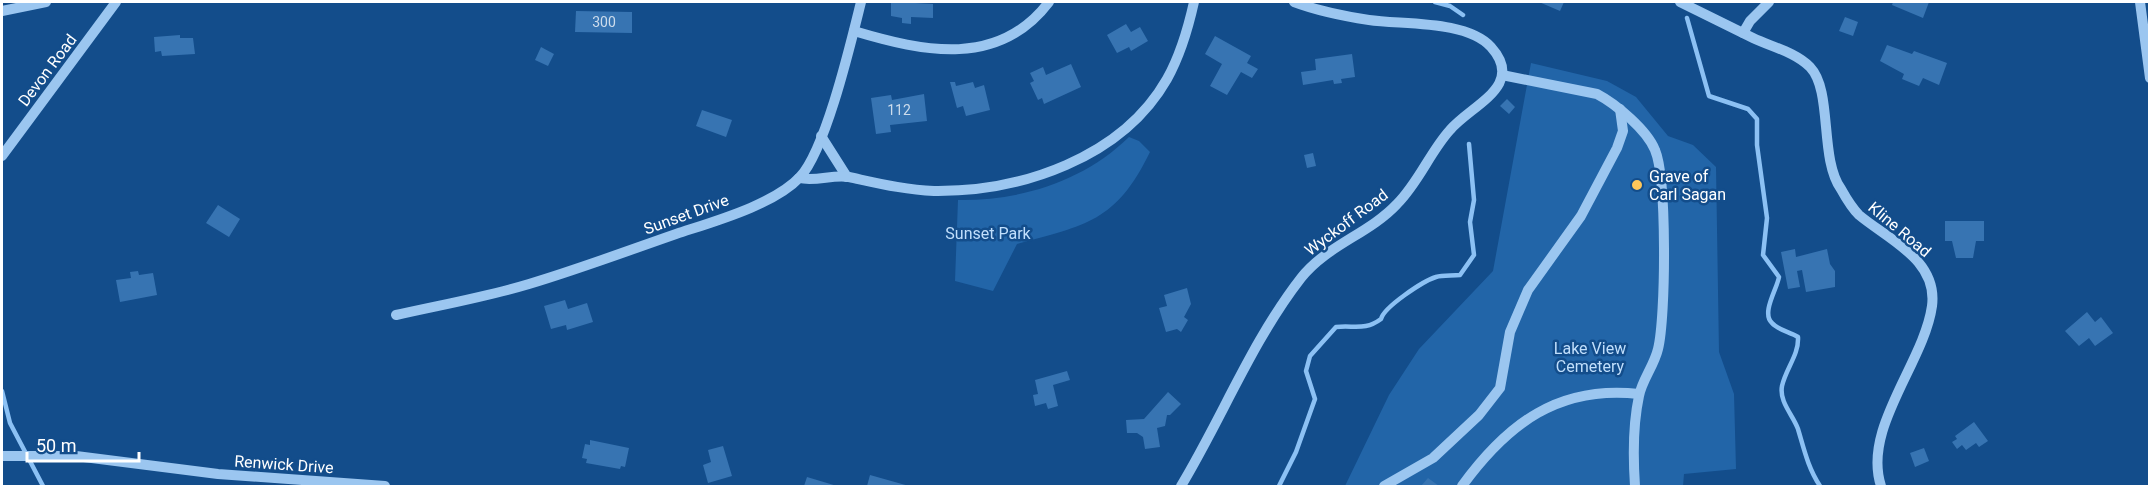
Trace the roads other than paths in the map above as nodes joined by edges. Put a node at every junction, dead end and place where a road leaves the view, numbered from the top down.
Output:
1 (46, 2) edge
2 (116, 2) edge
3 (861, 2) edge
4 (1050, 2) edge
5 (1194, 2) edge
6 (1294, 2) edge
7 (1680, 2) edge
8 (1769, 2) edge
9 (2140, 2) edge
10 (2, 11) edge
11 (854, 31) junction
12 (1743, 33) junction
13 (1502, 75) junction
14 (2150, 78) edge
15 (1620, 108) junction
16 (822, 136) junction
17 (2, 156) edge
18 (847, 177) junction
19 (799, 178) junction
20 (396, 315) dead end
21 (1639, 394) junction
22 (2, 456) edge
23 (385, 486) edge
24 (1181, 486) edge
25 (1384, 486) edge
26 (1462, 486) edge
27 (1635, 486) edge
28 (1881, 486) edge

1 - 10 street
2 - 17 street, Devon Road
3 - 11 street, Sunset Drive
4 - 11 street
5 - 18 street
6 - 13 street
7 - 12 street, Kline Road
8 - 12 street
9 - 14 street
11 - 16 street, Sunset Drive
12 - 28 street, Kline Road
13 - 15 street
13 - 24 street, Wyckoff Road
15 - 21 street
15 - 25 street
16 - 18 street
16 - 19 street, Sunset Drive
18 - 19 street
19 - 20 street, Sunset Drive
21 - 26 street
21 - 27 street
22 - 23 street, Renwick Drive

